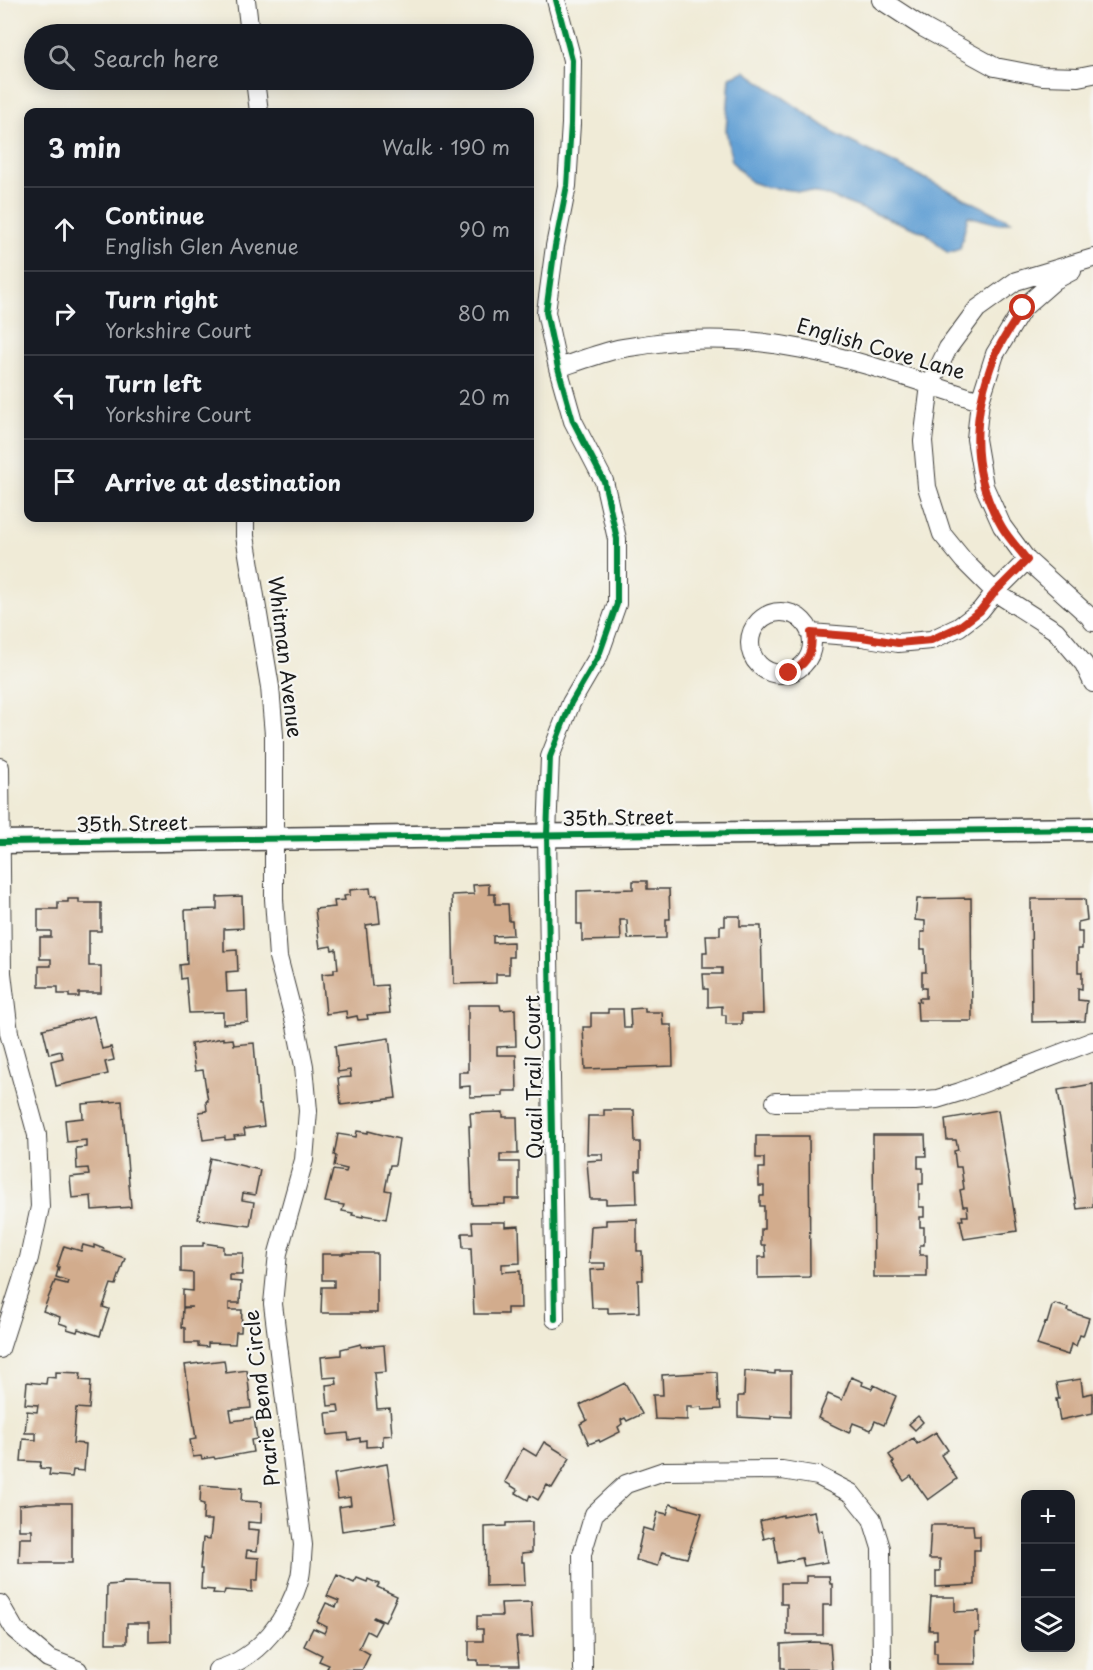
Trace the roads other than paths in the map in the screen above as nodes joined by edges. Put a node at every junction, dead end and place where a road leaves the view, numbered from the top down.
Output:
1 (246, 0) edge
2 (556, 0) edge
3 (881, 0) edge
4 (249, 24) edge
5 (1093, 74) edge
6 (257, 90) edge
7 (259, 108) edge
8 (1093, 259) edge
9 (558, 368) junction
10 (930, 385) junction
11 (980, 401) junction
12 (246, 522) edge
13 (1027, 560) junction
14 (995, 592) junction
15 (1093, 622) edge
16 (811, 633) dead end
17 (1093, 683) edge
18 (0, 767) edge
19 (1093, 830) edge
20 (547, 835) junction
21 (274, 838) junction
22 (1, 842) edge
23 (1093, 1041) edge
24 (775, 1102) dead end
25 (555, 1319) dead end
26 (0, 1349) edge
27 (0, 1604) edge
28 (78, 1670) edge
29 (217, 1670) edge
30 (583, 1670) edge
31 (882, 1670) edge

1 - 4 street
2 - 9 street, Quail Trail Court
3 - 5 street
6 - 7 street
8 - 10 street
8 - 11 street
9 - 10 street, English Cove Lane
9 - 20 street, Quail Trail Court
10 - 11 street, English Cove Lane
10 - 14 street
11 - 13 street
12 - 21 street, Whitman Avenue
13 - 14 street
13 - 15 street
14 - 16 street
14 - 17 street
18 - 22 street
19 - 20 street, 35th Street
20 - 21 street, 35th Street
20 - 25 street, Quail Trail Court
21 - 22 street, 35th Street
21 - 29 street, Prarie Bend Circle
22 - 26 street
23 - 24 street
27 - 28 street
30 - 31 street

